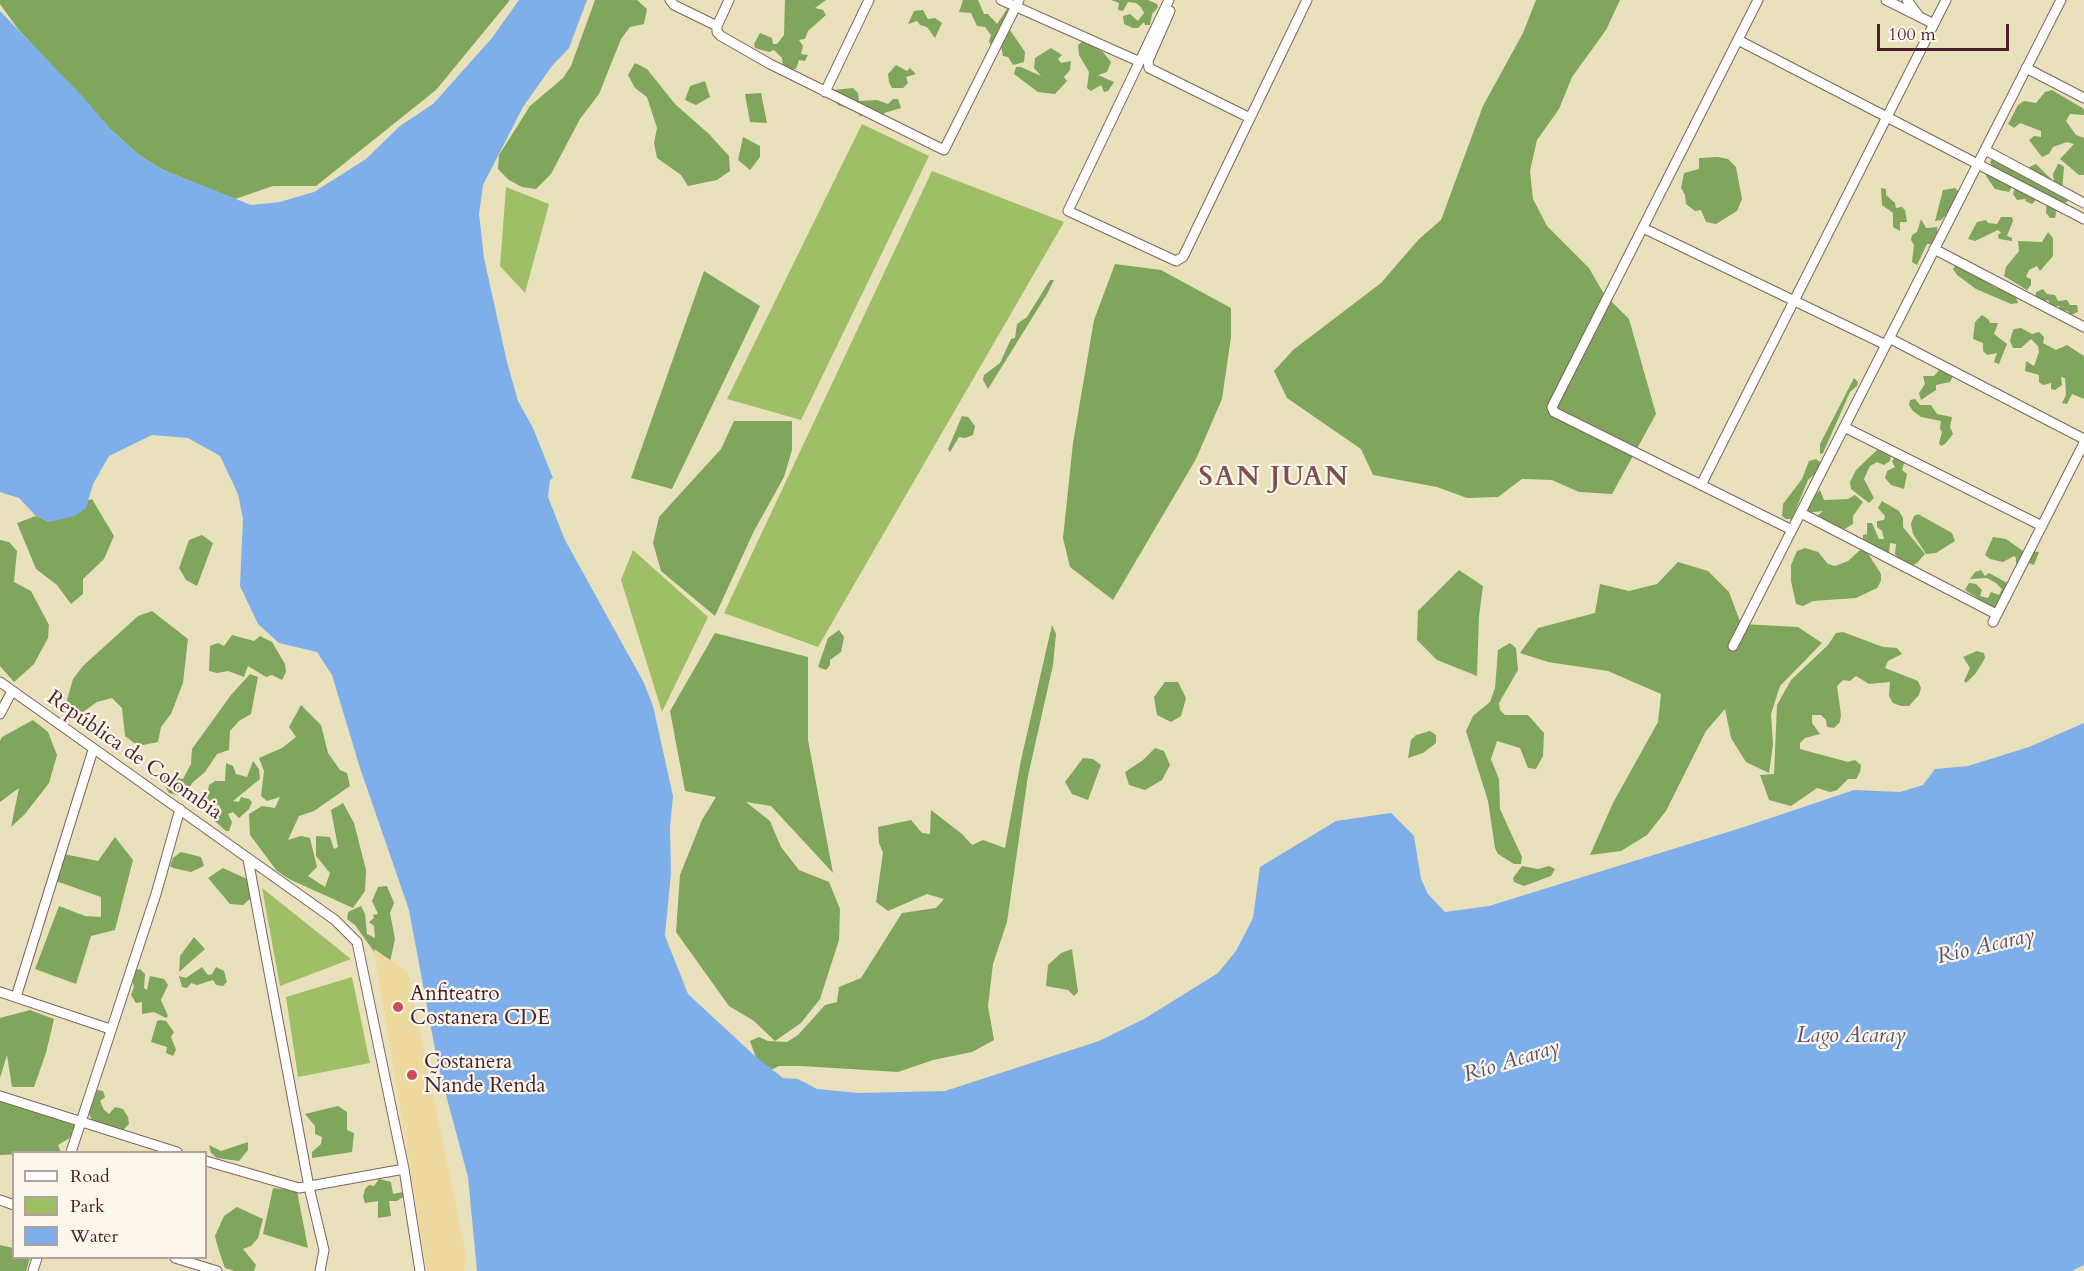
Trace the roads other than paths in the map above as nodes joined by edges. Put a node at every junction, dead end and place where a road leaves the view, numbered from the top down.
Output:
1 (670, 0) edge
2 (729, 0) edge
3 (869, 0) edge
4 (1001, 0) edge
5 (1171, 0) edge
6 (1307, 0) edge
7 (1758, 0) edge
8 (1886, 0) edge
9 (1907, 0) edge
10 (1946, 0) edge
11 (2061, 0) edge
12 (1018, 4) edge
13 (1919, 17) junction
14 (1934, 24) junction
15 (717, 26) junction
16 (1738, 40) junction
17 (1138, 62) junction
18 (2026, 68) junction
19 (825, 92) junction
20 (2084, 98) edge
21 (1887, 117) junction
22 (1250, 118) junction
23 (1984, 150) junction
24 (1977, 164) junction
25 (2084, 203) edge
26 (2084, 219) edge
27 (1643, 228) junction
28 (1934, 249) junction
29 (1794, 301) junction
30 (2084, 327) edge
31 (1887, 342) junction
32 (1844, 427) junction
33 (2084, 441) edge
34 (1701, 485) junction
35 (1801, 513) junction
36 (2042, 526) junction
37 (1792, 530) junction
38 (1733, 646) dead end
39 (0, 682) edge
40 (12, 691) junction
41 (0, 714) edge
42 (93, 750) junction
43 (180, 809) junction
44 (248, 859) junction
45 (0, 992) edge
46 (16, 997) junction
47 (110, 1029) junction
48 (0, 1096) edge
49 (80, 1122) junction
50 (71, 1151) edge
51 (174, 1151) edge
52 (207, 1161) edge
53 (404, 1168) junction
54 (309, 1187) junction
55 (181, 1259) edge
56 (217, 1271) edge
57 (320, 1271) edge
58 (420, 1271) edge

1 - 15 street
2 - 15 street
3 - 19 street
4 - 12 street
5 - 17 street
5 - 22 street
6 - 22 street
7 - 16 street
8 - 13 street
9 - 13 street
10 - 14 street
11 - 18 street
12 - 17 street
12 - 19 street
13 - 14 street
14 - 21 street
15 - 19 street
16 - 21 street
16 - 27 street
17 - 22 street
18 - 20 street
18 - 23 street
21 - 24 street
21 - 29 street
23 - 24 street
23 - 25 street
24 - 26 street
24 - 28 street
27 - 29 street
27 - 34 street
28 - 30 street
28 - 31 street
29 - 31 street
29 - 34 street
31 - 32 street
31 - 33 street
32 - 35 street
32 - 36 street
33 - 36 street
34 - 37 street
35 - 36 street
35 - 37 street
37 - 38 street
39 - 40 street, República de Colombia
40 - 41 street
40 - 42 street, República de Colombia
42 - 43 street, República de Colombia
42 - 46 street
43 - 44 street, República de Colombia
43 - 47 street
44 - 53 street, República de Colombia
44 - 54 street
45 - 46 street
46 - 47 street
47 - 49 street
48 - 49 street
49 - 50 street
49 - 51 street
52 - 54 street
53 - 54 street
53 - 58 street, República de Colombia
54 - 57 street
55 - 56 street

